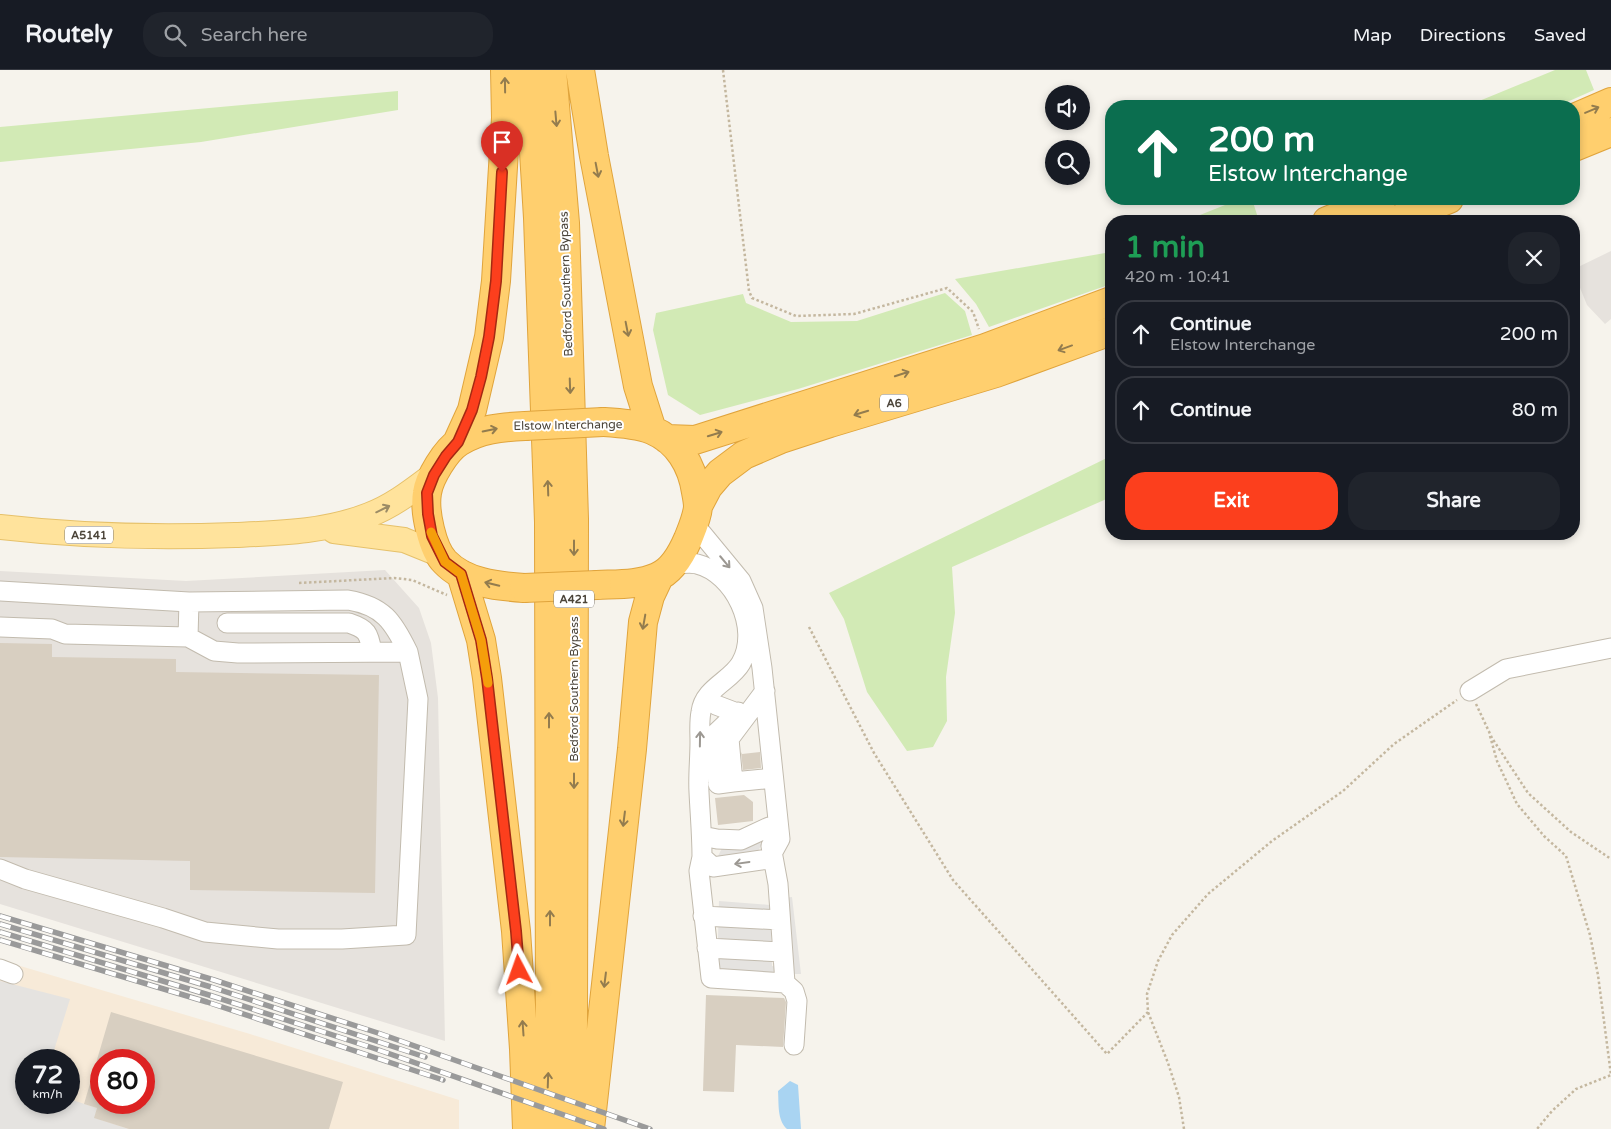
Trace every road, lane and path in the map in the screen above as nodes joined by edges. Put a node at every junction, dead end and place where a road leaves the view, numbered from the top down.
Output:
1 (505, 70) edge
2 (529, 70) edge
3 (552, 70) edge
4 (580, 70) edge
5 (723, 70) edge
6 (1611, 102) edge
7 (1580, 115) edge
8 (1611, 132) edge
9 (1580, 145) edge
10 (1367, 205) edge
11 (1434, 205) edge
12 (1342, 215) edge
13 (1409, 215) edge
14 (1105, 303) edge
15 (1105, 333) edge
16 (985, 348) junction
17 (659, 435) junction
18 (458, 442) junction
19 (434, 475) junction
20 (696, 515) junction
21 (0, 527) edge
22 (320, 530) junction
23 (441, 555) junction
24 (666, 570) junction
25 (461, 574) junction
26 (292, 584) dead end
27 (0, 591) edge
28 (443, 594) dead end
29 (190, 602) junction
30 (227, 623) dead end
31 (0, 627) edge
32 (810, 627) dead end
33 (188, 637) junction
34 (1611, 648) edge
35 (372, 652) junction
36 (408, 652) junction
37 (741, 662) junction
38 (762, 668) junction
39 (765, 691) junction
40 (1470, 691) junction
41 (716, 705) dead end
42 (737, 713) junction
43 (1487, 728) junction
44 (764, 779) junction
45 (733, 782) junction
46 (769, 827) junction
47 (702, 836) junction
48 (772, 854) junction
49 (702, 857) junction
50 (1611, 859) edge
51 (0, 869) edge
52 (704, 916) junction
53 (780, 920) junction
54 (707, 948) junction
55 (782, 952) junction
56 (785, 982) junction
57 (1148, 1012) junction
58 (794, 1045) dead end
59 (1611, 1076) edge
60 (527, 1129) edge
61 (546, 1129) edge
62 (571, 1129) edge
63 (590, 1129) edge
64 (1184, 1129) edge
65 (1536, 1129) edge

18 -> 1 highway
61 -> 2 highway, Bedford Southern Bypass / A421
3 -> 62 highway, Bedford Southern Bypass / A421
4 -> 17 highway
5 - 16 path
7 -> 6 highway
8 - 9 highway
10 - 12 highway
11 - 13 highway
14 - 16 highway, A6
15 -> 20 highway, A6
17 -> 16 highway, A6
18 -> 17 highway, Elstow Interchange, bridge
17 - 20 highway
18 - 19 highway, Elstow Interchange
22 -> 19 main road, A5141
19 - 23 highway, Elstow Interchange
20 - 24 highway
20 -> 38 street
21 - 22 main road, A5141
22 - 23 main road, A5141
23 - 25 highway, Elstow Interchange
24 -> 25 highway, Elstow Interchange, bridge
24 - 37 street
24 -> 63 highway
60 -> 25 highway
26 - 28 path
27 - 29 street
29 - 33 street
29 - 36 street
30 - 35 street
31 - 33 street
32 - 57 path
33 - 35 street
34 - 40 street
35 - 36 street
36 - 51 street
37 - 38 street
47 -> 37 street
38 - 39 street
39 - 42 street
39 - 44 street
39 - 45 street
39 - 48 street
40 - 43 path
40 - 57 path
41 - 42 street
42 - 45 street
43 - 50 path
43 - 59 path
44 - 45 street
44 - 46 street
46 - 47 street
46 - 48 street
47 - 49 street
48 -> 49 street
48 - 53 street
49 - 52 street
52 - 53 street
52 - 54 street
53 - 55 street
54 - 55 street
54 - 56 street
55 - 56 street
56 - 58 street
57 - 64 path
59 - 65 path

